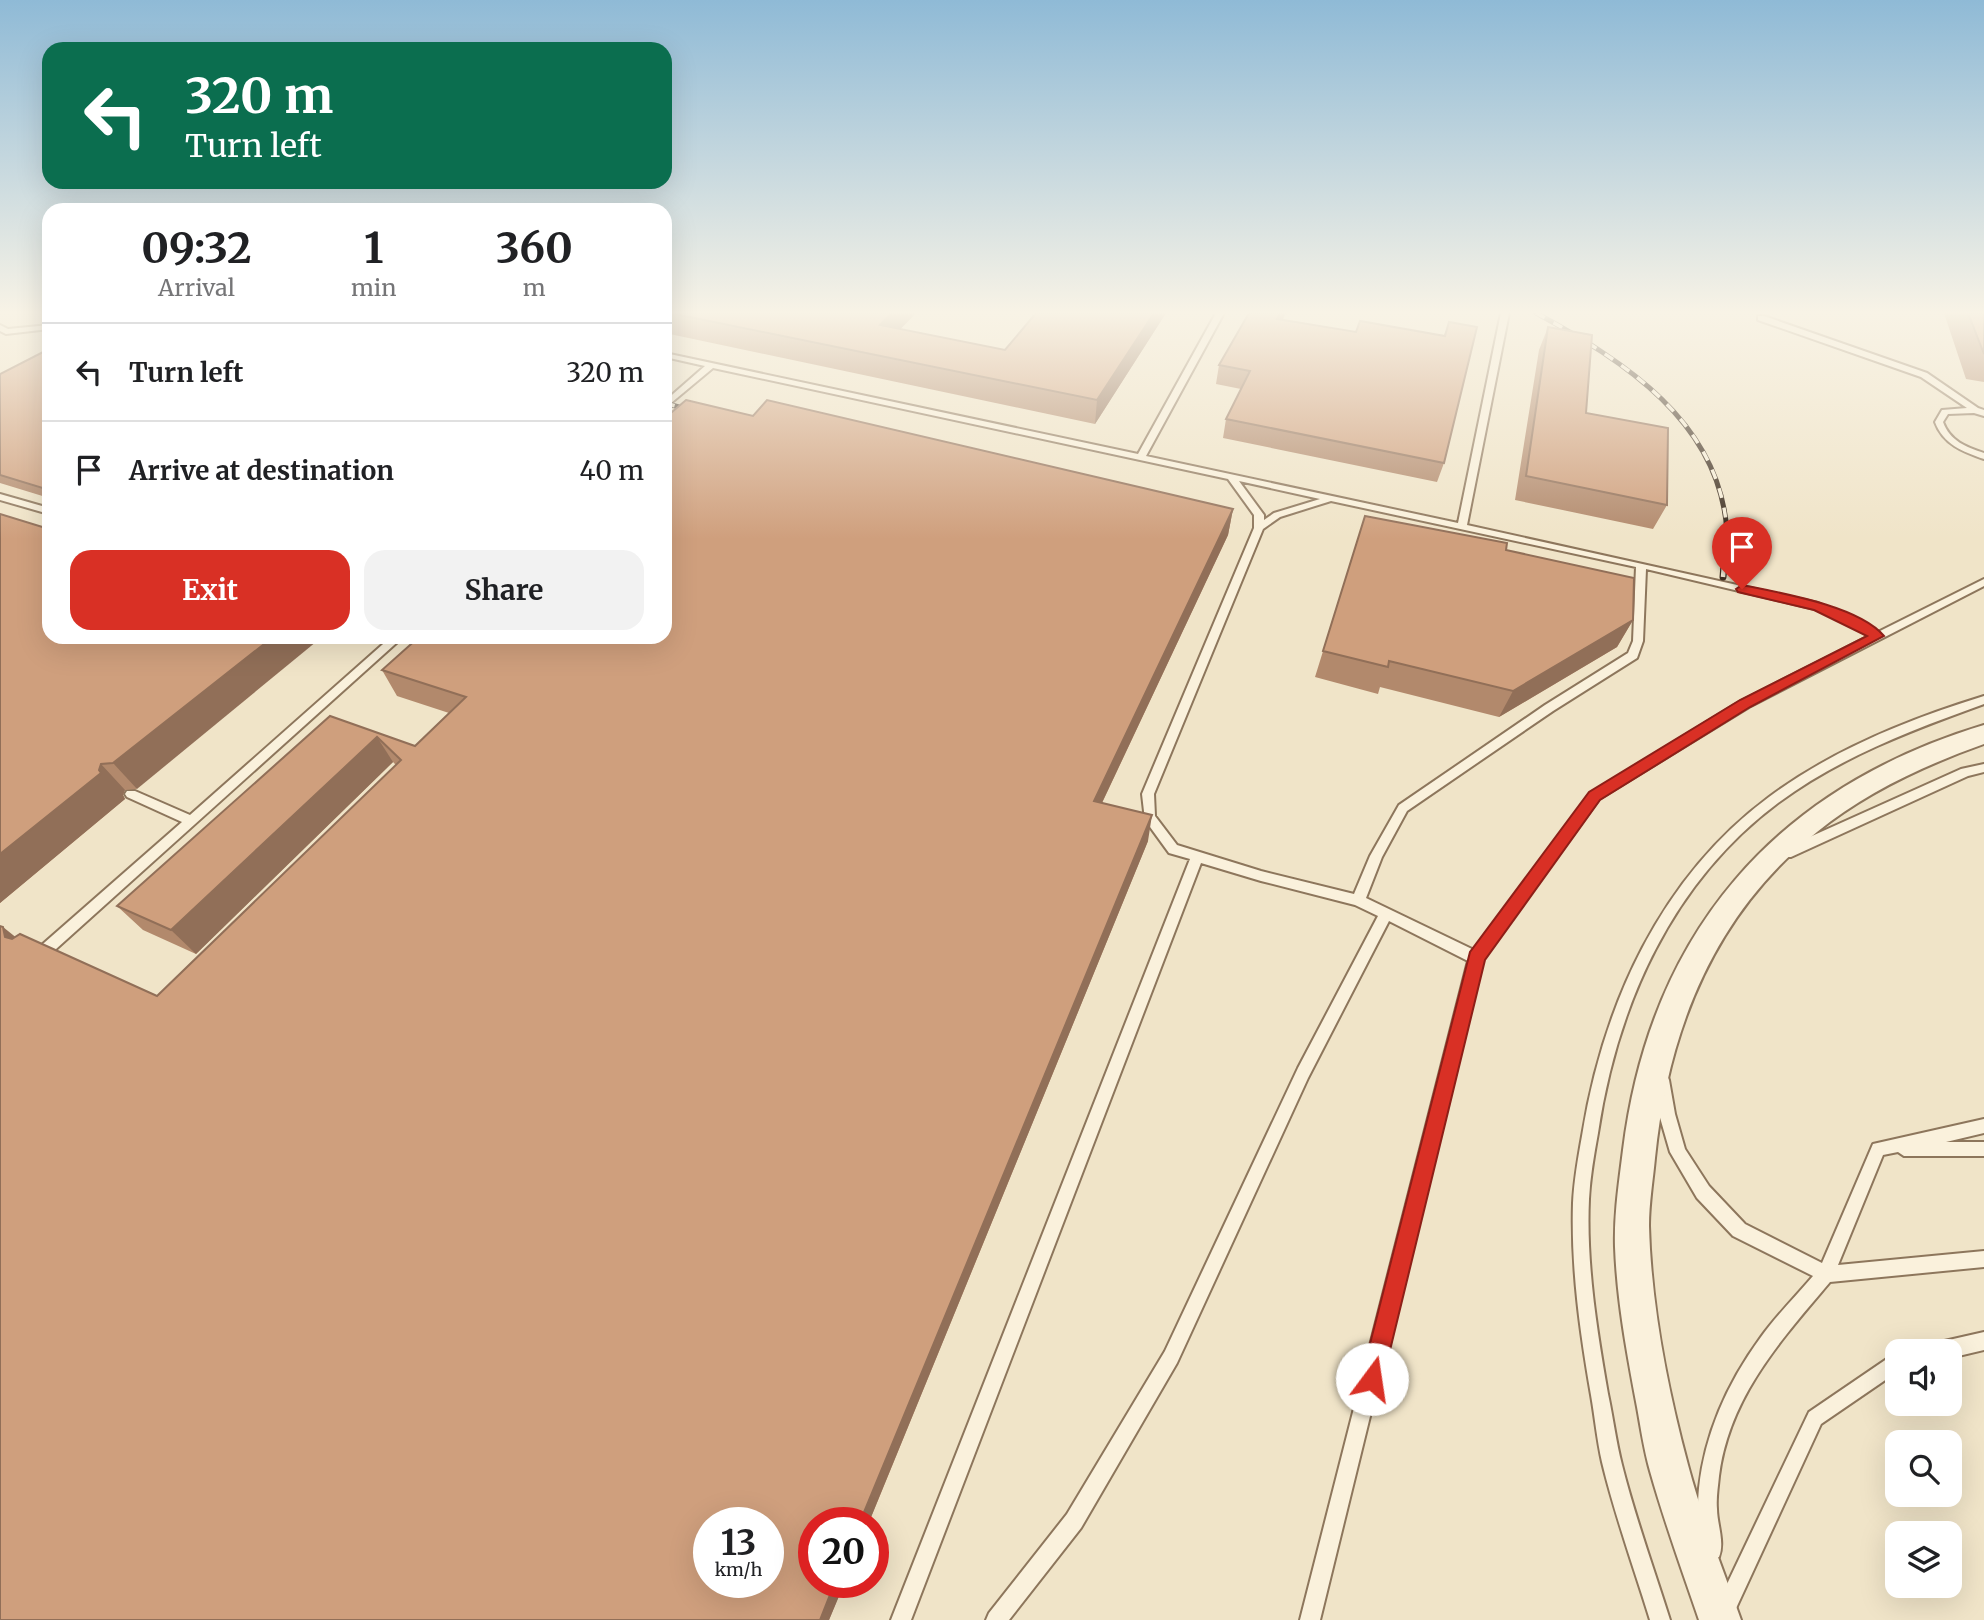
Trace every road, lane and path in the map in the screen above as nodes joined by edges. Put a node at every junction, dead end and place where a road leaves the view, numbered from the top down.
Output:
1 (821, 389) edge
2 (1179, 389) edge
3 (1490, 389) edge
4 (1945, 389) edge
5 (1979, 411) edge
6 (1984, 456) edge
7 (1141, 457) junction
8 (1231, 477) junction
9 (0, 497) edge
10 (1333, 498) junction
11 (42, 509) edge
12 (1462, 526) junction
13 (1259, 527) junction
14 (1641, 565) junction
15 (1984, 582) edge
16 (1877, 636) junction
17 (390, 644) edge
18 (1984, 700) edge
19 (1984, 734) edge
20 (1984, 768) edge
21 (131, 794) dead end
22 (192, 821) junction
23 (1197, 857) junction
24 (1764, 863) junction
25 (1358, 900) junction
26 (1386, 914) junction
27 (41, 954) edge
28 (1476, 958) junction
29 (1657, 1049) junction
30 (1984, 1126) edge
31 (1878, 1149) junction
32 (1984, 1149) edge
33 (1984, 1259) edge
34 (1826, 1273) junction
35 (1984, 1341) edge
36 (1962, 1346) edge
37 (1885, 1369) edge
38 (901, 1620) edge
39 (996, 1620) edge
40 (1310, 1620) edge
41 (1660, 1620) edge
42 (1720, 1620) edge

1 - 7 lane
2 - 7 lane
3 - 12 lane
4 - 5 lane
5 - 6 lane
7 - 8 lane
8 - 10 lane
8 - 13 lane
9 - 11 lane
10 - 12 lane
10 - 13 lane
12 - 14 lane
13 - 23 lane
14 - 16 lane
14 - 25 lane
15 - 16 lane
16 - 28 lane
17 - 22 lane
18 - 41 lane
19 - 24 street
20 - 24 lane
21 - 22 lane
22 - 27 lane
23 - 25 lane
23 - 38 lane
24 - 29 street
25 - 26 lane
26 - 28 lane
26 - 39 lane
28 - 40 lane
29 - 34 lane
29 - 42 street
30 - 31 lane
31 - 32 lane
31 - 34 lane
33 - 34 lane
34 - 42 lane
35 - 36 lane
37 - 42 lane

